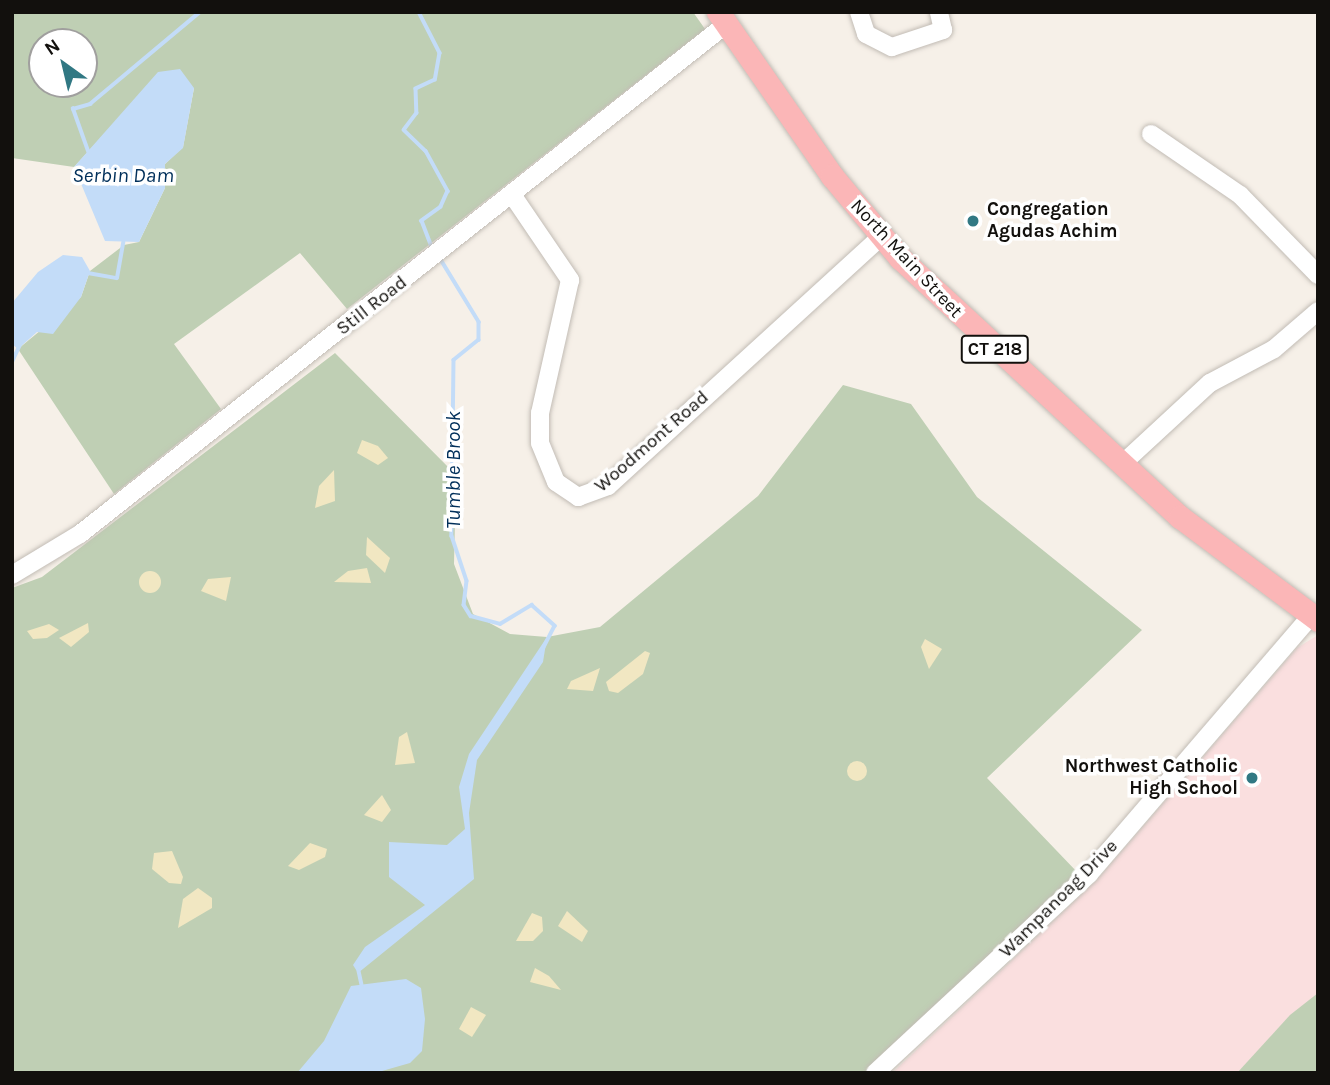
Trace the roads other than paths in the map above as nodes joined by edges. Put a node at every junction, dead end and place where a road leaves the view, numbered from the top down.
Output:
1 (859, 12) edge
2 (939, 12) edge
3 (716, 17) edge
4 (1152, 134) dead end
5 (513, 196) junction
6 (881, 237) junction
7 (1318, 275) edge
8 (1318, 310) edge
9 (1121, 465) junction
10 (12, 575) edge
11 (1315, 618) edge
12 (875, 1073) edge

1 - 2 street
3 - 5 street, Still Road
3 - 6 main road, North Main Street / CT 218
4 - 7 street
5 - 6 street, Woodmont Road
5 - 10 street, Still Road
6 - 9 main road, North Main Street / CT 218
8 - 9 street
9 - 11 main road, North Main Street / CT 218
11 - 12 street, Wampanoag Drive

